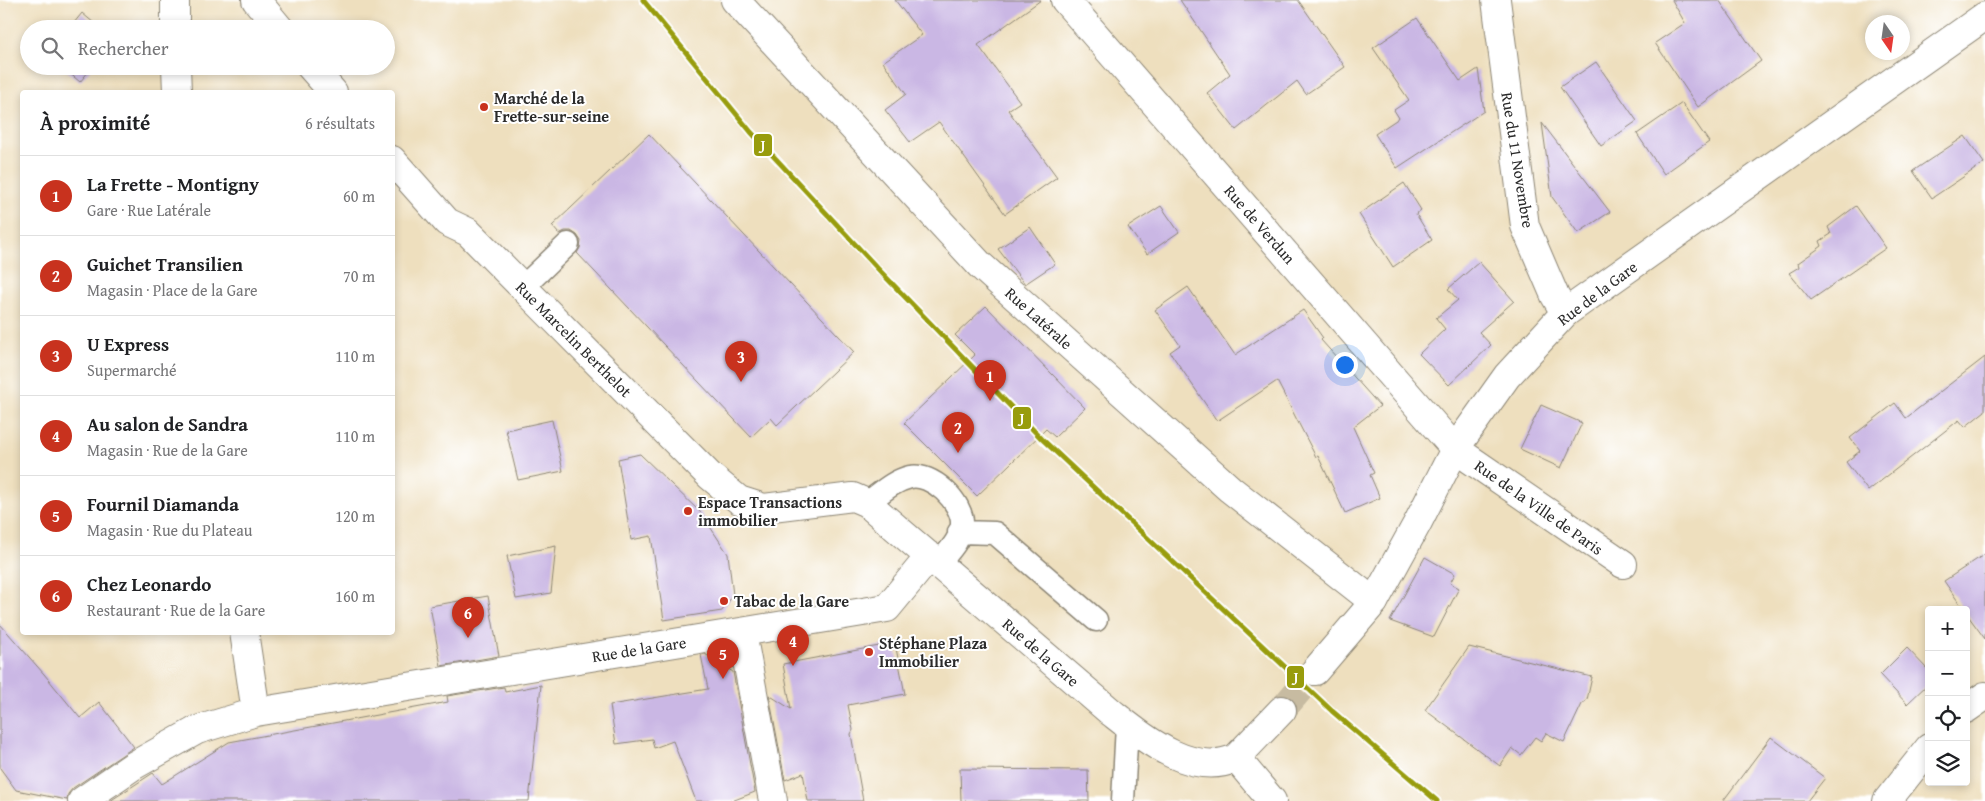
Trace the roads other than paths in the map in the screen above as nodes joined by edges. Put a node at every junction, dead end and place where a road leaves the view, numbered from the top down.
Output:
1 (175, 0) edge
2 (256, 0) edge
3 (736, 0) edge
4 (1065, 0) edge
5 (1496, 0) edge
6 (1985, 16) edge
7 (175, 20) edge
8 (273, 20) edge
9 (176, 75) edge
10 (318, 75) edge
11 (177, 90) edge
12 (331, 90) edge
13 (395, 163) edge
14 (568, 244) dead end
15 (522, 287) junction
16 (1565, 314) junction
17 (1454, 449) junction
18 (868, 503) junction
19 (959, 532) junction
20 (934, 560) junction
21 (1622, 564) dead end
22 (1374, 602) junction
23 (1096, 620) dead end
24 (742, 633) junction
25 (244, 635) edge
26 (1315, 671) tunnel mouth
27 (1985, 696) edge
28 (1970, 706) edge
29 (1282, 710) tunnel mouth
30 (256, 712) junction
31 (1127, 725) junction
32 (1925, 753) edge
33 (1236, 758) junction
34 (82, 801) edge
35 (773, 801) edge
36 (1123, 801) edge
37 (1272, 801) edge
38 (1888, 801) edge

1 - 7 street
2 - 8 street
3 - 22 street, Rue Latérale
4 - 17 street, Rue de Verdun
5 - 16 street, Rue du 11 Novembre
6 - 16 street, Rue de la Gare
9 - 11 street
10 - 12 street
13 - 15 street, Rue Marcelin Berthelot
14 - 15 lane
15 - 18 street, Rue Marcelin Berthelot
16 - 17 street, Rue de la Gare
17 - 21 street, Rue de la Ville de Paris
17 - 22 street, Rue de la Gare
18 - 19 lane
18 - 20 street
19 - 20 lane
19 - 23 lane
20 - 24 street, Rue de la Gare
20 - 31 street, Rue de la Gare
22 - 26 street, Rue de la Gare
24 - 30 street, Rue de la Gare
24 - 35 street
25 - 30 street
27 - 28 street
29 - 33 street
30 - 34 street, Rue de la Gare
31 - 33 street, Rue de la Gare
31 - 36 lane
32 - 38 street
33 - 37 street

